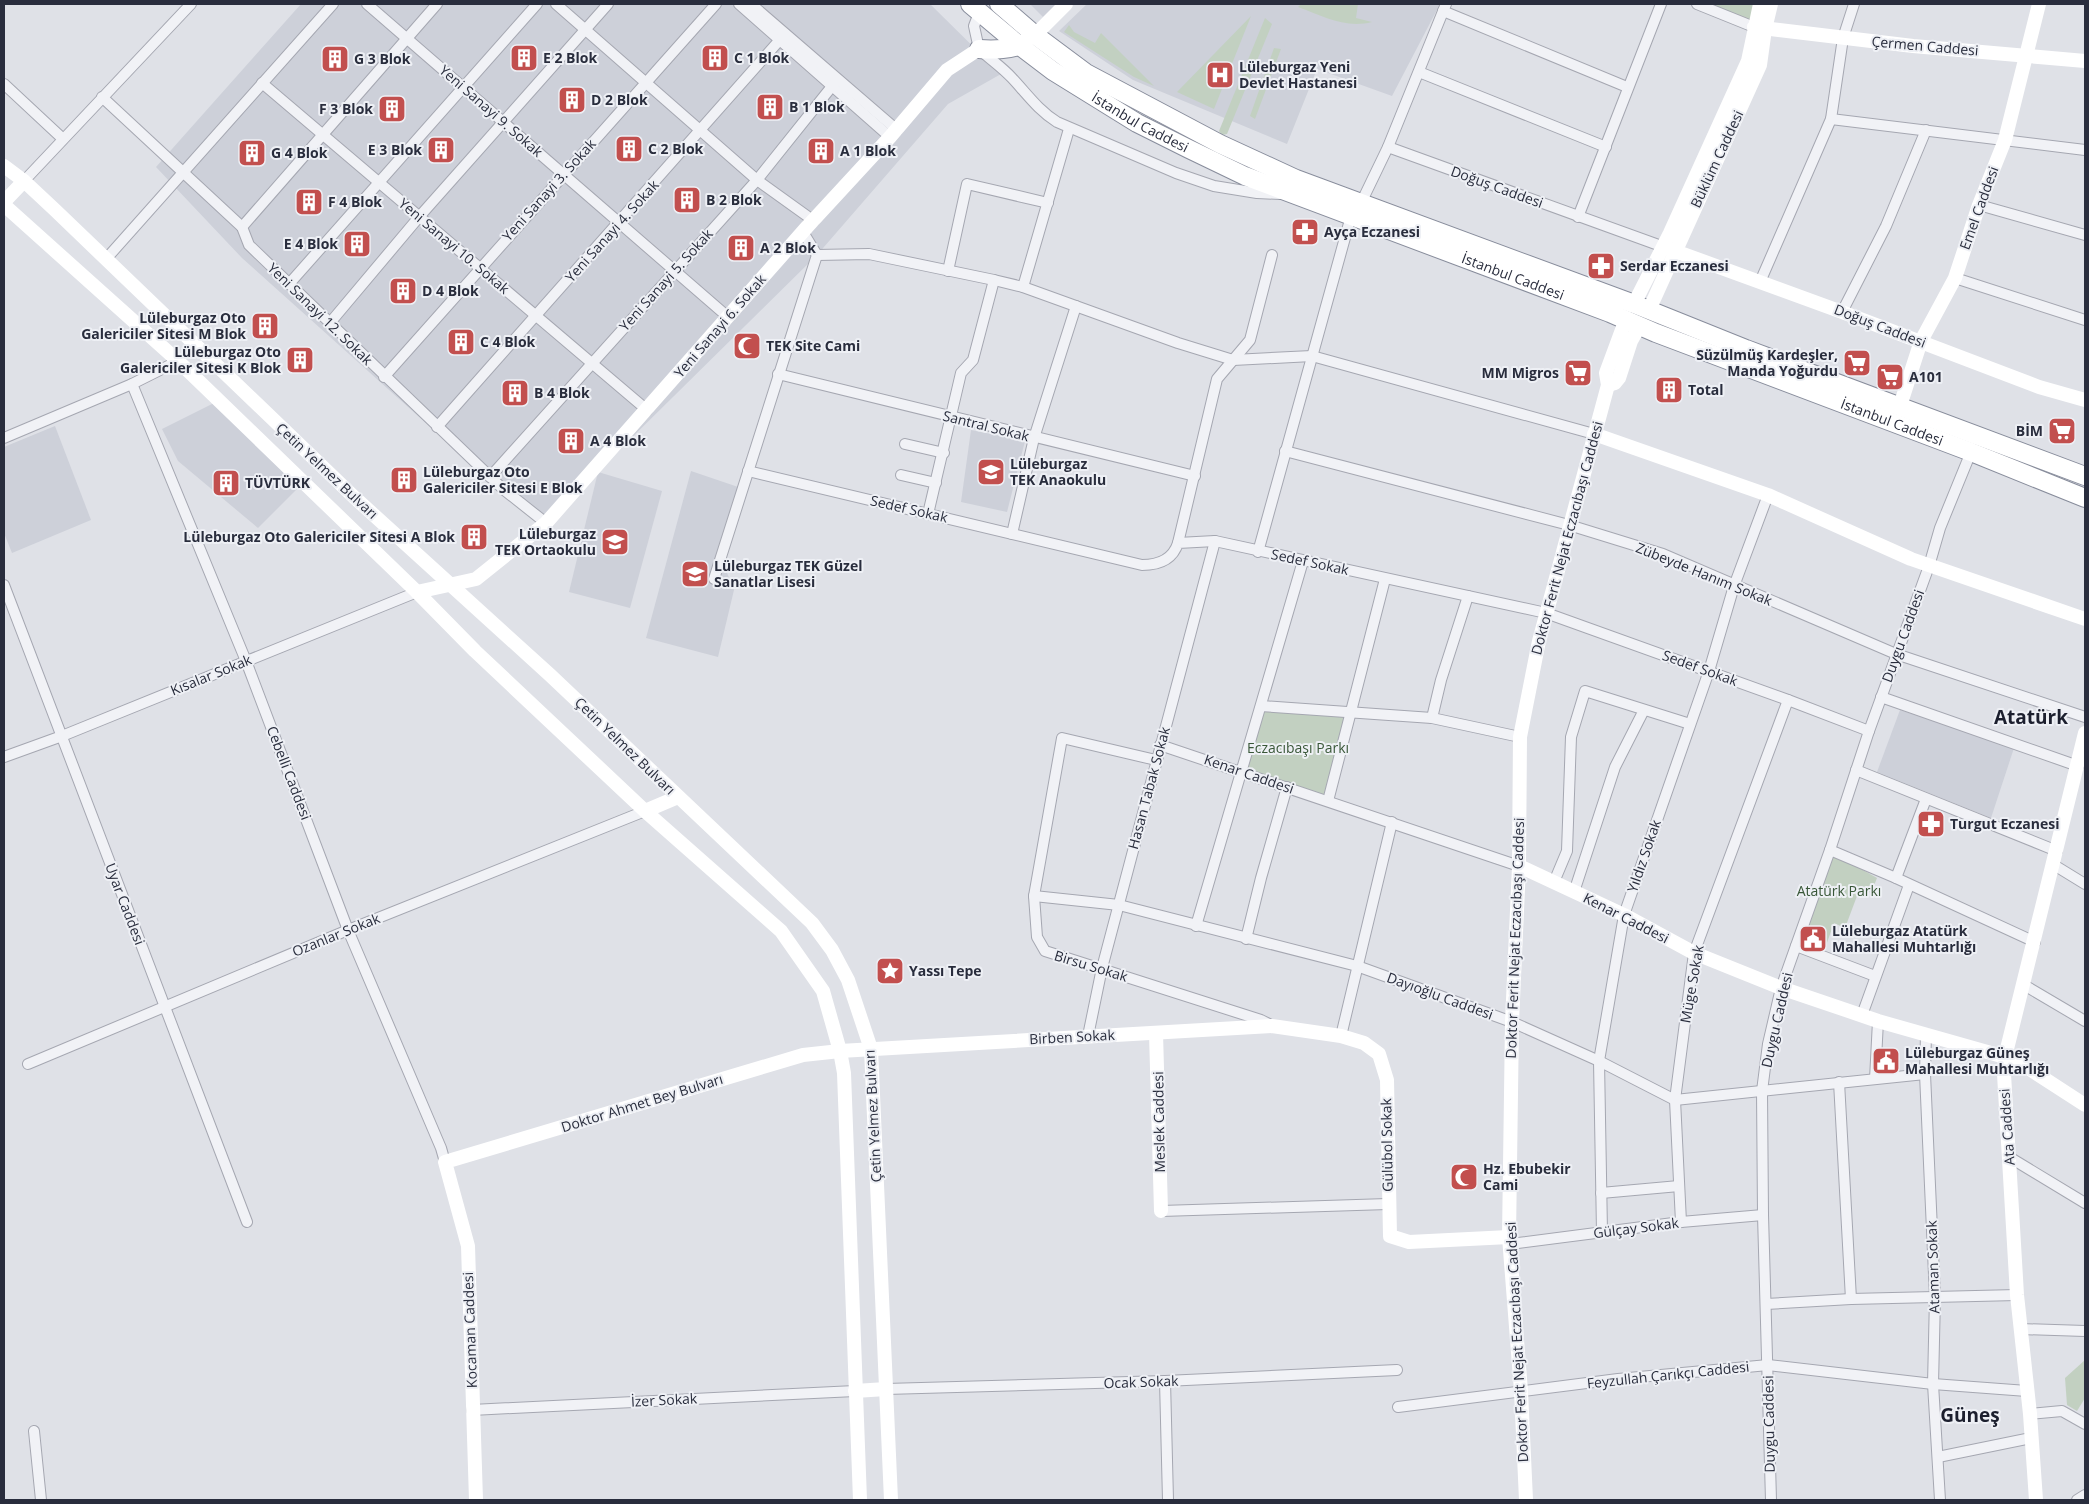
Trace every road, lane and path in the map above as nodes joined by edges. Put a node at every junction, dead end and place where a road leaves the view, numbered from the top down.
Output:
1 (191, 4) edge
2 (333, 4) edge
3 (367, 4) edge
4 (437, 4) edge
5 (537, 4) edge
6 (556, 4) edge
7 (608, 4) edge
8 (716, 4) edge
9 (739, 4) edge
10 (751, 4) edge
11 (999, 4) edge
12 (1066, 4) edge
13 (1661, 4) edge
14 (1697, 4) edge
15 (1760, 4) edge
16 (1771, 4) edge
17 (1854, 4) edge
18 (2039, 4) edge
19 (1445, 7) edge
20 (974, 8) edge
21 (1760, 28) junction
22 (585, 30) junction
23 (1035, 35) junction
24 (783, 37) junction
25 (407, 38) junction
26 (1843, 38) junction
27 (1020, 46) junction
28 (979, 49) junction
29 (2027, 55) junction
30 (2085, 61) edge
31 (1418, 72) junction
32 (645, 82) junction
33 (262, 83) junction
34 (835, 83) junction
35 (4, 84) edge
36 (463, 86) junction
37 (1627, 87) junction
38 (102, 98) junction
39 (1830, 118) junction
40 (504, 122) junction
41 (1069, 129) junction
42 (1926, 130) junction
43 (701, 131) junction
44 (893, 133) junction
45 (323, 135) junction
46 (63, 138) junction
47 (2005, 140) junction
48 (1388, 147) junction
49 (1606, 147) junction
50 (2085, 150) edge
51 (4, 166) edge
52 (183, 172) junction
53 (564, 174) junction
54 (757, 180) junction
55 (24, 181) junction
56 (378, 181) junction
57 (1296, 195) junction
58 (1048, 203) junction
59 (4, 204) edge
60 (1979, 205) junction
61 (1356, 209) junction
62 (419, 217) junction
63 (1578, 217) junction
64 (814, 221) junction
65 (619, 222) junction
66 (242, 227) junction
67 (803, 232) junction
68 (2085, 235) edge
69 (1670, 249) junction
70 (817, 255) junction
71 (1272, 255) dead end
72 (106, 259) junction
73 (480, 268) junction
74 (675, 270) junction
75 (948, 271) junction
76 (1954, 278) junction
77 (994, 280) junction
78 (1760, 282) junction
79 (289, 284) junction
80 (1024, 287) junction
81 (1076, 306) junction
82 (1842, 312) junction
83 (1637, 314) junction
84 (536, 316) junction
85 (728, 317) junction
86 (2085, 320) edge
87 (329, 324) junction
88 (1922, 341) junction
89 (196, 347) junction
90 (1312, 356) junction
91 (1233, 360) junction
92 (178, 362) junction
93 (591, 362) junction
94 (778, 374) junction
95 (384, 376) junction
96 (132, 384) junction
97 (2085, 400) edge
98 (1900, 406) junction
99 (646, 410) junction
100 (952, 418) junction
101 (437, 427) junction
102 (1594, 434) junction
103 (4, 438) edge
104 (1034, 438) junction
105 (905, 444) dead end
106 (1285, 451) junction
107 (944, 452) junction
108 (1971, 452) junction
109 (748, 471) junction
110 (901, 475) dead end
111 (1195, 476) junction
112 (2085, 476) edge
113 (490, 477) junction
114 (936, 483) junction
115 (1768, 496) junction
116 (2085, 498) edge
117 (928, 514) junction
118 (546, 523) junction
119 (1569, 525) junction
120 (1012, 534) junction
121 (1215, 541) junction
122 (1178, 543) junction
123 (1258, 552) junction
124 (1303, 561) junction
125 (1929, 566) junction
126 (1385, 578) junction
127 (714, 579) dead end
128 (4, 585) edge
129 (450, 585) junction
130 (1734, 586) junction
131 (417, 592) junction
132 (1468, 596) junction
133 (1546, 613) junction
134 (2085, 618) edge
135 (1896, 654) junction
136 (246, 661) junction
137 (1708, 671) junction
138 (1881, 697) junction
139 (1788, 700) junction
140 (1261, 706) junction
141 (1644, 710) junction
142 (1352, 713) junction
143 (2085, 717) edge
144 (1432, 718) junction
145 (1690, 724) junction
146 (1869, 731) junction
147 (62, 736) junction
148 (1520, 737) junction
149 (2085, 739) edge
150 (1160, 745) junction
151 (4, 757) edge
152 (1156, 760) junction
153 (2078, 766) junction
154 (1856, 770) junction
155 (1241, 772) junction
156 (1287, 787) junction
157 (678, 797) junction
158 (1926, 799) junction
159 (1328, 801) junction
160 (645, 811) junction
161 (1392, 822) junction
162 (1830, 850) junction
163 (2057, 851) junction
164 (2054, 865) junction
165 (1519, 866) junction
166 (1896, 878) junction
167 (1554, 882) junction
168 (2085, 884) edge
169 (1909, 885) junction
170 (1574, 892) junction
171 (1034, 896) junction
172 (1119, 905) junction
173 (1624, 915) junction
174 (1196, 926) junction
175 (348, 930) junction
176 (1246, 939) junction
177 (2035, 942) junction
178 (1796, 946) junction
179 (1694, 954) junction
180 (1357, 966) junction
181 (1102, 968) junction
182 (1875, 976) junction
183 (2024, 984) junction
184 (1781, 988) junction
185 (164, 1007) junction
186 (1862, 1015) junction
187 (1878, 1021) junction
188 (2085, 1021) edge
189 (1512, 1022) junction
190 (1272, 1026) junction
191 (1156, 1033) junction
192 (1926, 1034) junction
193 (1088, 1036) junction
194 (1341, 1036) junction
195 (872, 1049) junction
196 (840, 1051) junction
197 (1378, 1054) joint
198 (2005, 1056) junction
199 (1598, 1061) junction
200 (28, 1064) dead end
201 (1925, 1074) junction
202 (1875, 1079) junction
203 (1838, 1082) junction
204 (1762, 1090) junction
205 (1675, 1100) junction
206 (2085, 1105) edge
207 (2009, 1157) junction
208 (445, 1162) junction
209 (1679, 1186) junction
210 (1601, 1192) junction
211 (2085, 1203) edge
212 (1388, 1204) junction
213 (1161, 1211) joint
214 (1763, 1215) junction
215 (247, 1222) dead end
216 (1681, 1222) junction
217 (1602, 1232) junction
218 (1390, 1236) joint
219 (1510, 1241) junction
220 (2018, 1295) junction
221 (1935, 1297) junction
222 (1851, 1299) junction
223 (1766, 1304) junction
224 (2020, 1329) junction
225 (2085, 1331) edge
226 (1768, 1365) junction
227 (1397, 1370) dead end
228 (1165, 1381) junction
229 (1933, 1384) junction
230 (886, 1389) junction
231 (855, 1391) junction
232 (1521, 1391) junction
233 (2027, 1391) junction
234 (1398, 1407) dead end
235 (472, 1410) junction
236 (2030, 1414) junction
237 (2085, 1424) edge
238 (34, 1431) dead end
239 (2031, 1438) junction
240 (1938, 1457) junction
241 (2085, 1495) edge
242 (41, 1500) edge
243 (476, 1500) edge
244 (860, 1500) edge
245 (891, 1500) edge
246 (1168, 1500) edge
247 (1526, 1500) edge
248 (1771, 1500) edge
249 (1940, 1500) edge
250 (2036, 1500) edge
251 (2077, 1500) edge

1 - 38 street
2 - 33 street
3 - 25 street, Yeni Sanayi 9. Sokak
4 - 25 street
5 - 36 street
6 - 22 street
7 - 22 street
8 - 32 street, Yeni Sanayi 3. Sokak
9 - 24 street
10 - 24 street
11 - 23 highway, İstanbul Caddesi
12 - 23 street
13 - 37 street
14 - 21 street, Çermen Caddesi
15 - 21 street, Büklüm Caddesi
16 - 21 street, Büklüm Caddesi
17 - 26 street
18 - 29 street, Emel Caddesi
19 - 31 street
19 - 37 street
20 - 27 highway, İstanbul Caddesi
20 - 28 street
21 - 26 street, Çermen Caddesi
21 - 69 street, Büklüm Caddesi
22 - 32 street
22 - 40 street
23 - 27 highway
23 - 61 highway, İstanbul Caddesi
24 - 34 street
24 - 43 street, Yeni Sanayi 4. Sokak
25 - 36 street, Yeni Sanayi 9. Sokak
25 - 45 street
26 - 29 street, Çermen Caddesi
26 - 39 street
27 - 28 highway
27 - 57 highway, İstanbul Caddesi
28 - 41 street
28 - 44 street, Yeni Sanayi 6. Sokak
29 - 30 street, Çermen Caddesi
29 - 47 street, Emel Caddesi
31 - 48 street
31 - 49 street
32 - 43 street
32 - 53 street, Yeni Sanayi 3. Sokak
33 - 45 street, Yeni Sanayi 10. Sokak
33 - 52 street
34 - 44 street
34 - 54 street, Yeni Sanayi 5. Sokak
35 - 46 street
36 - 40 street, Yeni Sanayi 9. Sokak
36 - 56 street
37 - 49 street
38 - 46 street
38 - 52 street, Yeni Sanayi 12. Sokak
39 - 42 street
39 - 78 street
40 - 53 street, Yeni Sanayi 9. Sokak
40 - 62 street
41 - 57 street
41 - 58 street
42 - 47 street
42 - 82 street
43 - 54 street
43 - 65 street, Yeni Sanayi 4. Sokak
44 - 64 street, Yeni Sanayi 6. Sokak
45 - 56 street, Yeni Sanayi 10. Sokak
45 - 66 street
46 - 55 street
47 - 50 street
47 - 60 street, Emel Caddesi
48 - 61 street
48 - 63 street, Doğuş Caddesi
49 - 63 street
51 - 55 street, Çetin Yelmez Bulvarı
52 - 66 street, Yeni Sanayi 12. Sokak
52 - 72 street
53 - 65 street, Yeni Sanayi 9. Sokak
53 - 73 street, Yeni Sanayi 3. Sokak
54 - 64 street
54 - 74 street, Yeni Sanayi 5. Sokak
55 - 59 street
55 - 72 street, Çetin Yelmez Bulvarı
56 - 62 street, Yeni Sanayi 10. Sokak
56 - 79 street
57 - 61 highway, İstanbul Caddesi
58 - 75 street
58 - 80 street
59 - 92 street, Çetin Yelmez Bulvarı
60 - 68 street
60 - 76 street, Emel Caddesi
61 - 83 highway, İstanbul Caddesi
61 - 90 street
62 - 73 street, Yeni Sanayi 10. Sokak
62 - 87 street
63 - 69 street, Doğuş Caddesi
64 - 67 street, Yeni Sanayi 6. Sokak
65 - 74 street, Yeni Sanayi 9. Sokak
65 - 84 street, Yeni Sanayi 4. Sokak
66 - 79 street, Yeni Sanayi 12. Sokak
67 - 70 street
67 - 85 street, Yeni Sanayi 6. Sokak
69 - 78 street, Doğuş Caddesi
69 - 83 street, Büklüm Caddesi
70 - 75 street
70 - 94 street
71 - 91 street
72 - 89 street, Çetin Yelmez Bulvarı
73 - 84 street, Yeni Sanayi 10. Sokak
73 - 95 street, Yeni Sanayi 3. Sokak
74 - 85 street, Yeni Sanayi 9. Sokak
74 - 93 street, Yeni Sanayi 5. Sokak
75 - 77 street
76 - 86 street
76 - 88 street, Emel Caddesi
77 - 80 street
77 - 100 street
78 - 82 street, Doğuş Caddesi
79 - 87 street, Yeni Sanayi 12. Sokak
80 - 81 street
81 - 91 street
81 - 104 street
82 - 88 street, Doğuş Caddesi
83 - 98 highway, İstanbul Caddesi
83 - 102 street, Doktor Ferit Nejat Eczacıbaşı Caddesi
83 - 108 highway, İstanbul Caddesi
84 - 93 street, Yeni Sanayi 10. Sokak
84 - 101 street, Yeni Sanayi 4. Sokak
85 - 99 street, Yeni Sanayi 6. Sokak
87 - 95 street, Yeni Sanayi 12. Sokak
88 - 97 street, Doğuş Caddesi
88 - 98 street, Emel Caddesi
89 - 92 street
89 - 129 street, Çetin Yelmez Bulvarı
90 - 91 street
90 - 102 street
90 - 106 street
91 - 111 street
92 - 96 street
92 - 131 street, Çetin Yelmez Bulvarı
93 - 99 street, Yeni Sanayi 10. Sokak
93 - 113 street, Yeni Sanayi 5. Sokak
94 - 100 street, Santral Sokak
94 - 109 street
95 - 101 street, Yeni Sanayi 12. Sokak
96 - 103 street
96 - 136 street, Cebelli Caddesi
98 - 112 highway, İstanbul Caddesi
99 - 118 street, Yeni Sanayi 6. Sokak
100 - 104 street, Santral Sokak
100 - 107 street
101 - 113 street, Yeni Sanayi 12. Sokak
102 - 115 street
102 - 119 street, Doktor Ferit Nejat Eczacıbaşı Caddesi
104 - 111 street, Santral Sokak
104 - 120 street
105 - 107 street
106 - 119 street, Zübeyde Hanım Sokak
106 - 123 street
107 - 114 street
108 - 116 highway, İstanbul Caddesi
108 - 125 street, Duygu Caddesi
109 - 117 street, Sedef Sokak
109 - 127 street
110 - 114 street
111 - 122 street
113 - 118 street, Yeni Sanayi 12. Sokak
114 - 117 street
115 - 125 street
115 - 130 street, Yıldız Sokak
117 - 120 street, Sedef Sokak
118 - 129 street, Yeni Sanayi 6. Sokak
119 - 130 street, Zübeyde Hanım Sokak
119 - 133 street, Doktor Ferit Nejat Eczacıbaşı Caddesi
120 - 122 street, Sedef Sokak
121 - 122 street, Sedef Sokak
121 - 123 street, Sedef Sokak
121 - 150 street, Hasan Tabak Sokak
123 - 124 street, Sedef Sokak
124 - 126 street, Sedef Sokak
124 - 140 street
125 - 134 street
125 - 135 street, Duygu Caddesi
126 - 132 street, Sedef Sokak
126 - 142 street
128 - 147 street, Uyar Caddesi
129 - 131 street, Yeni Sanayi 6. Sokak
129 - 157 street, Çetin Yelmez Bulvarı
130 - 135 street, Zübeyde Hanım Sokak
130 - 137 street, Yıldız Sokak
131 - 136 street, Kısalar Sokak
131 - 160 street, Çetin Yelmez Bulvarı
132 - 133 street, Sedef Sokak
132 - 144 street
133 - 137 street, Sedef Sokak
133 - 148 street, Doktor Ferit Nejat Eczacıbaşı Caddesi
135 - 138 street, Duygu Caddesi
135 - 143 street, Zübeyde Hanım Sokak
136 - 147 street, Kısalar Sokak
136 - 175 street, Cebelli Caddesi
137 - 139 street, Sedef Sokak
137 - 145 street, Yıldız Sokak
138 - 146 street, Duygu Caddesi
138 - 153 street
139 - 146 street, Sedef Sokak
139 - 179 street, Müge Sokak
140 - 142 street
140 - 155 street
141 - 145 street
141 - 167 street
141 - 170 street
142 - 144 street
142 - 159 street
144 - 148 street
145 - 173 street, Yıldız Sokak
146 - 154 street, Duygu Caddesi
147 - 151 street, Kısalar Sokak
147 - 185 street, Uyar Caddesi
148 - 165 street, Doktor Ferit Nejat Eczacıbaşı Caddesi
149 - 153 street, Ata Caddesi
150 - 152 street, Hasan Tabak Sokak
150 - 155 street, Kenar Caddesi
152 - 171 street, Birsu Sokak
152 - 172 street, Hasan Tabak Sokak
153 - 163 street, Ata Caddesi
154 - 158 street
154 - 162 street, Duygu Caddesi
155 - 156 street, Kenar Caddesi
155 - 174 street
156 - 159 street, Kenar Caddesi
156 - 176 street
157 - 160 street
157 - 195 street, Çetin Yelmez Bulvarı
158 - 163 street
158 - 166 street
159 - 161 street, Kenar Caddesi
160 - 175 street, Ozanlar Sokak
160 - 196 street, Çetin Yelmez Bulvarı
161 - 165 street, Kenar Caddesi
161 - 180 street
162 - 166 street
162 - 178 street, Duygu Caddesi
163 - 164 street, Ata Caddesi
164 - 168 street
164 - 177 street, Ata Caddesi
165 - 167 street, Kenar Caddesi
165 - 189 street, Doktor Ferit Nejat Eczacıbaşı Caddesi
166 - 169 street
167 - 170 street, Kenar Caddesi
169 - 177 street
169 - 182 street
170 - 173 street, Kenar Caddesi
171 - 172 street, Dayıoğlu Caddesi
171 - 181 street, Birsu Sokak
172 - 174 street, Dayıoğlu Caddesi
172 - 181 street, Hasan Tabak Sokak
173 - 179 street, Kenar Caddesi
173 - 199 street, Yıldız Sokak
174 - 176 street, Dayıoğlu Caddesi
175 - 185 street, Ozanlar Sokak
175 - 208 street, Cebelli Caddesi
176 - 180 street, Dayıoğlu Caddesi
177 - 183 street, Ata Caddesi
178 - 182 street
178 - 184 street, Duygu Caddesi
179 - 184 street, Kenar Caddesi
179 - 205 street, Müge Sokak
180 - 189 street, Dayıoğlu Caddesi
180 - 194 street
181 - 190 street, Birsu Sokak
181 - 193 street, Hasan Tabak Sokak
182 - 186 street
183 - 188 street
183 - 198 street, Ata Caddesi
184 - 186 street, Kenar Caddesi
184 - 204 street, Duygu Caddesi
185 - 200 street, Ozanlar Sokak
185 - 215 street, Uyar Caddesi
186 - 187 street, Kenar Caddesi
187 - 192 street, Kenar Caddesi
187 - 202 street
189 - 199 street, Dayıoğlu Caddesi
189 - 219 street, Doktor Ferit Nejat Eczacıbaşı Caddesi
190 - 191 street, Birben Sokak
190 - 194 street, Birsu Sokak
191 - 193 street, Birben Sokak
191 - 213 street, Meslek Caddesi
192 - 198 street, Kenar Caddesi
192 - 201 street, Ataman Sokak
193 - 195 street, Birben Sokak
194 - 197 street, Birsu Sokak
195 - 196 street, Birben Sokak
195 - 230 street, Çetin Yelmez Bulvarı
196 - 208 street, Doktor Ahmet Bey Bulvarı
196 - 231 street, Çetin Yelmez Bulvarı
197 - 212 street, Gülübol Sokak
198 - 206 street, Kenar Caddesi
198 - 207 street, Ata Caddesi
199 - 205 street, Dayıoğlu Caddesi
199 - 210 street, Yıldız Sokak
201 - 202 street
201 - 221 street, Ataman Sokak
202 - 203 street
203 - 204 street
203 - 222 street
204 - 205 street
204 - 214 street, Duygu Caddesi
205 - 209 street, Müge Sokak
207 - 211 street
207 - 220 street, Ata Caddesi
208 - 235 street, Kocaman Caddesi
209 - 210 street
209 - 216 street, Müge Sokak
210 - 217 street, Yıldız Sokak
212 - 213 street
212 - 218 street, Gülübol Sokak
214 - 216 street, Gülçay Sokak
214 - 223 street, Duygu Caddesi
216 - 217 street, Gülçay Sokak
217 - 219 street, Gülçay Sokak
218 - 219 street, Gülçay Sokak
219 - 232 street, Doktor Ferit Nejat Eczacıbaşı Caddesi
220 - 221 street
220 - 224 street, Ata Caddesi
221 - 222 street
221 - 229 street, Ataman Sokak
222 - 223 street
223 - 226 street, Duygu Caddesi
224 - 225 street
224 - 233 street, Ata Caddesi
226 - 229 street, Feyzullah Çarıkçı Caddesi
226 - 232 street, Feyzullah Çarıkçı Caddesi
226 - 248 street, Duygu Caddesi
227 - 228 street, Ocak Sokak
228 - 230 street, Ocak Sokak
228 - 246 street
229 - 233 street, Feyzullah Çarıkçı Caddesi
229 - 240 street, Ataman Sokak
230 - 231 street
230 - 245 street, Çetin Yelmez Bulvarı
231 - 235 street, İzer Sokak
231 - 244 street, Çetin Yelmez Bulvarı
232 - 234 street, Feyzullah Çarıkçı Caddesi
232 - 247 street, Doktor Ferit Nejat Eczacıbaşı Caddesi
233 - 236 street, Ata Caddesi
235 - 243 street, Kocaman Caddesi
236 - 237 street
236 - 239 street, Ata Caddesi
238 - 242 street
239 - 240 street
239 - 250 street, Ata Caddesi
240 - 249 street, Ataman Sokak
241 - 251 street

